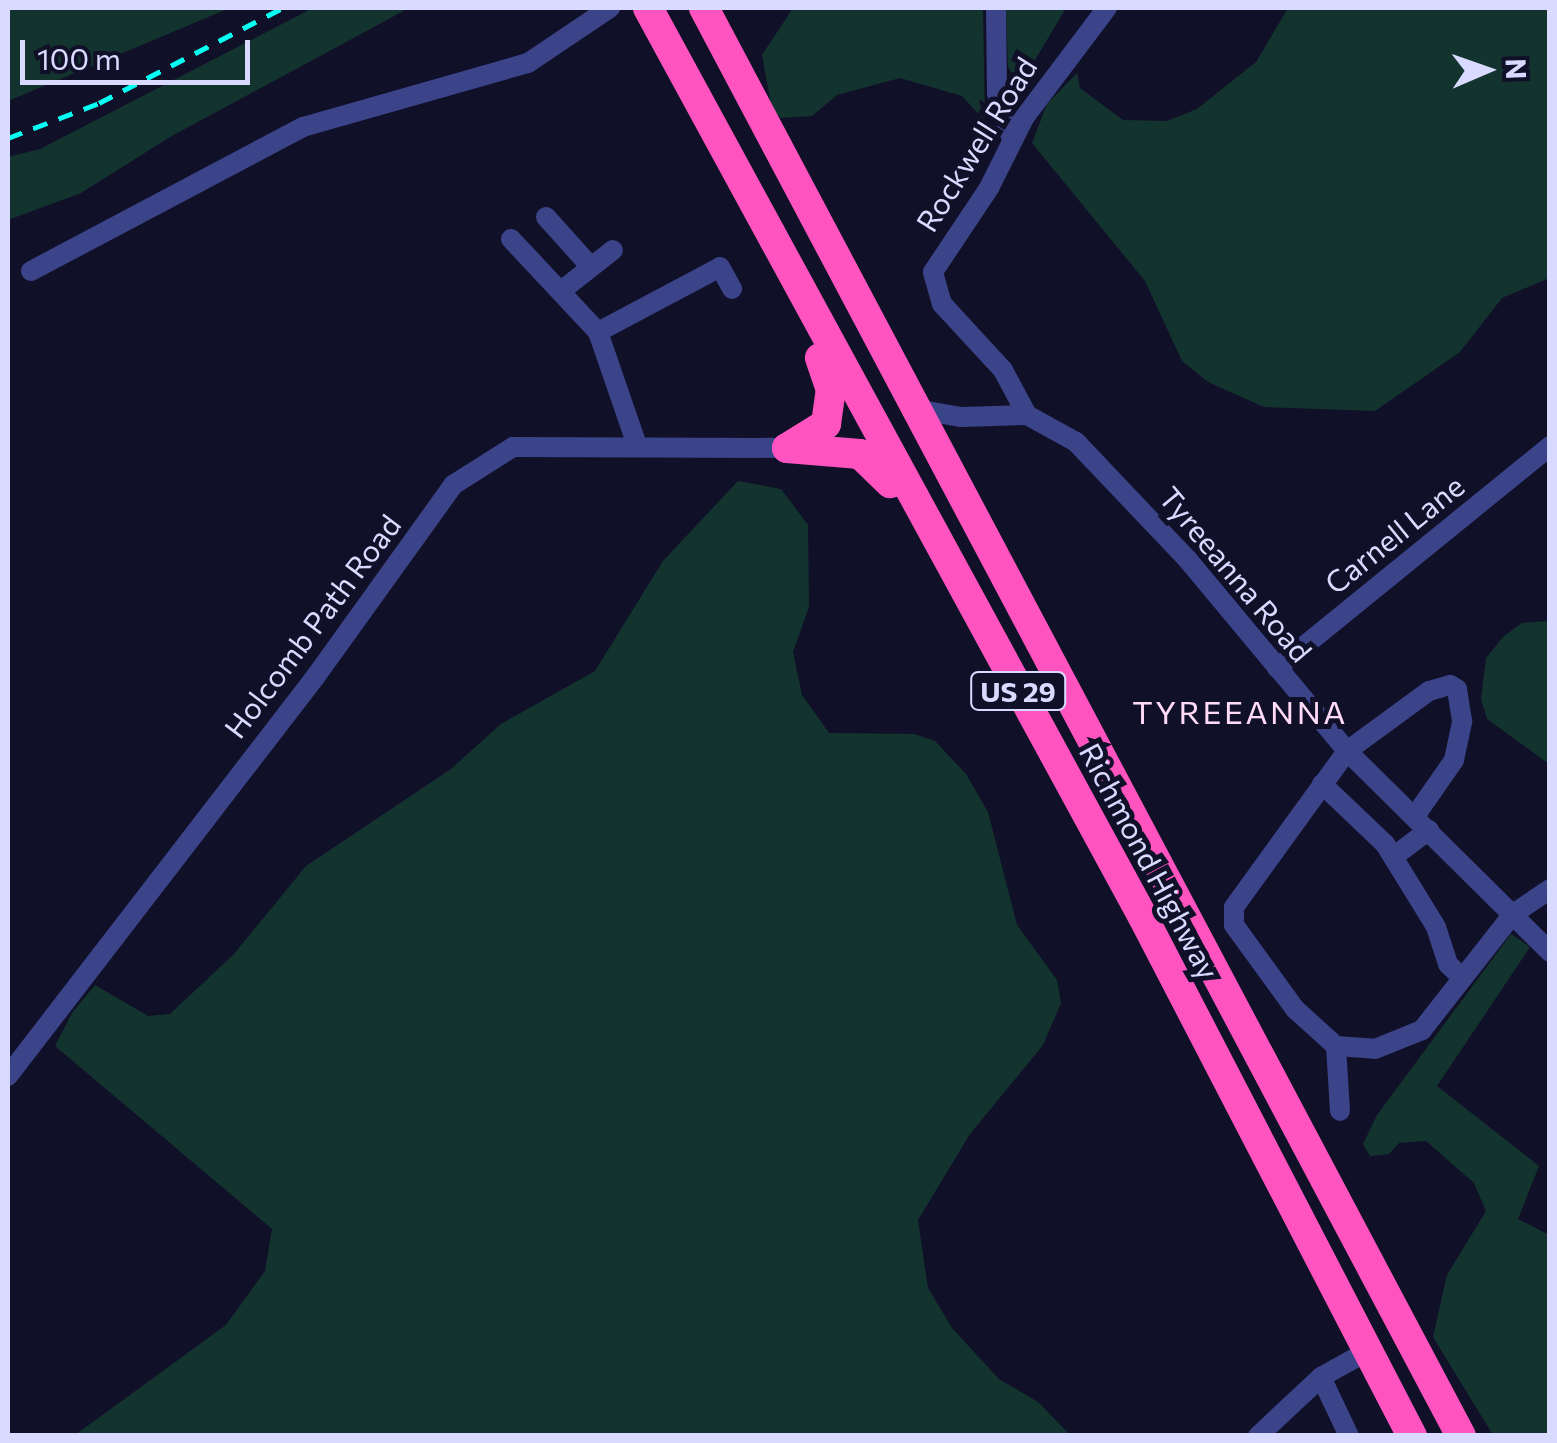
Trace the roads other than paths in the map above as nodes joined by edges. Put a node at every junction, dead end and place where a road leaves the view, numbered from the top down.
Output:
1 (610, 8) edge
2 (648, 8) edge
3 (704, 8) edge
4 (996, 8) edge
5 (1106, 8) edge
6 (1012, 140) junction
7 (546, 218) dead end
8 (511, 239) dead end
9 (613, 250) dead end
10 (591, 266) junction
11 (787, 270) junction
12 (32, 271) dead end
13 (732, 289) dead end
14 (560, 292) junction
15 (598, 332) junction
16 (916, 409) junction
17 (1026, 415) junction
18 (636, 445) junction
19 (1550, 446) edge
20 (787, 448) junction
21 (1277, 668) junction
22 (1347, 751) junction
23 (1322, 784) junction
24 (1422, 823) junction
25 (1393, 857) junction
26 (1550, 888) edge
27 (1514, 914) junction
28 (1550, 952) edge
29 (1462, 978) junction
30 (1189, 1006) junction
31 (1336, 1046) junction
32 (8, 1076) edge
33 (1340, 1111) dead end
34 (1368, 1351) junction
35 (1320, 1378) junction
36 (1258, 1436) edge
37 (1349, 1436) edge
38 (1412, 1436) edge
39 (1445, 1436) edge
40 (1462, 1436) edge

1 - 12 street
2 - 11 highway, Richmond Highway / US 29
3 - 16 highway, Richmond Highway / US 29
4 - 6 street
5 - 6 street, Rockwell Road
6 - 17 street, Rockwell Road
7 - 10 street
8 - 14 street
9 - 10 street
10 - 14 street
11 - 20 highway
11 - 30 highway, Richmond Highway / US 29
13 - 15 street
14 - 15 street
15 - 18 street
16 - 17 street, Tyreeanna Road
16 - 40 highway, Richmond Highway / US 29
17 - 21 street, Tyreeanna Road
18 - 20 street, Holcomb Path Road
18 - 32 street, Holcomb Path Road
19 - 21 street, Carnell Lane
20 - 30 highway
21 - 22 street, Tyreeanna Road
22 - 23 street
22 - 24 street, Tyreeanna Road
22 - 24 street
23 - 25 street
23 - 31 street
24 - 25 street
24 - 27 street, Tyreeanna Road
25 - 29 street
26 - 27 street
27 - 28 street, Tyreeanna Road
27 - 29 street
29 - 31 street
30 - 34 highway, Richmond Highway / US 29
31 - 33 street
34 - 35 street
34 - 38 highway, Richmond Highway / US 29
34 - 39 highway
35 - 36 street
35 - 37 street

